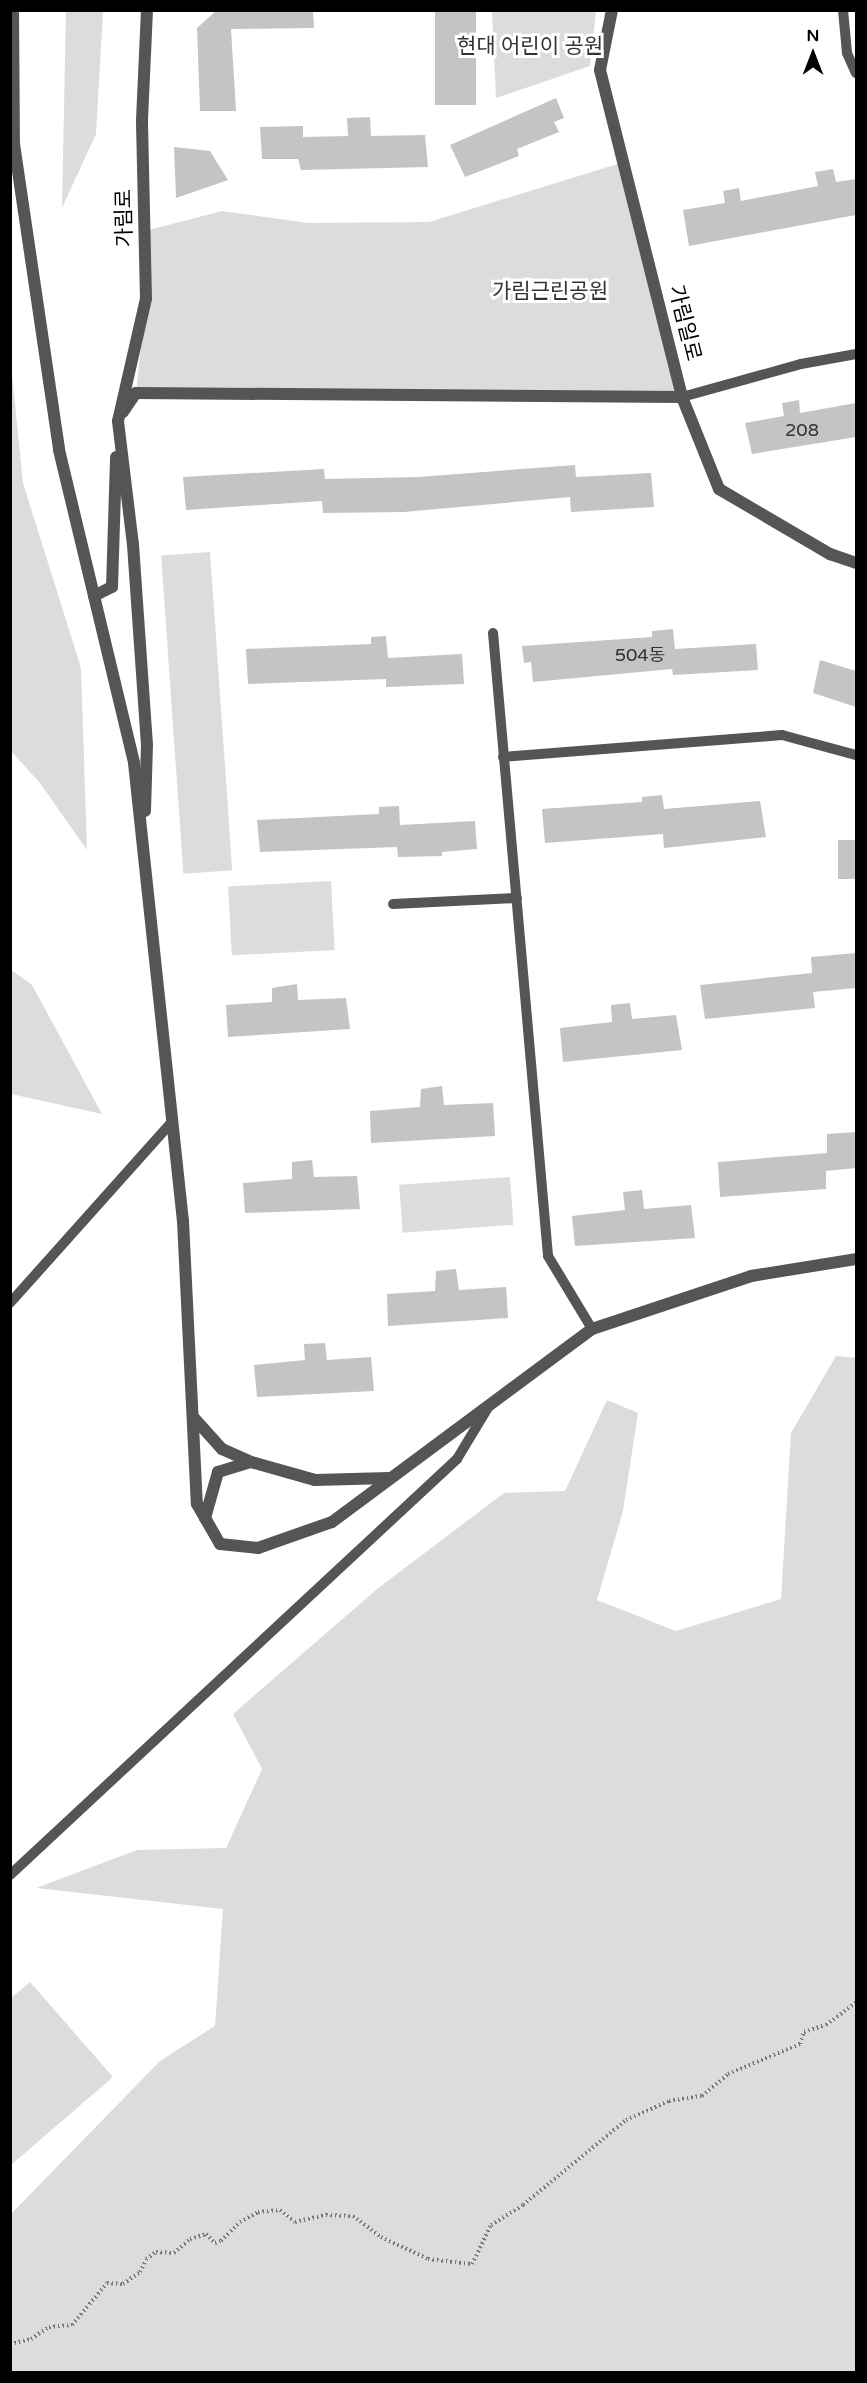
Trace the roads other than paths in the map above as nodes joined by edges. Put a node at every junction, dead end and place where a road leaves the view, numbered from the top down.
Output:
1 (13, 10) edge
2 (147, 10) edge
3 (612, 10) edge
4 (843, 10) edge
5 (856, 73) edge
6 (856, 354) edge
7 (682, 397) junction
8 (118, 421) junction
9 (856, 563) edge
10 (94, 596) junction
11 (493, 633) dead end
12 (856, 755) edge
13 (503, 757) junction
14 (144, 860) junction
15 (516, 898) junction
16 (393, 904) dead end
17 (172, 1122) junction
18 (856, 1259) edge
19 (10, 1303) edge
20 (592, 1329) junction
21 (491, 1403) junction
22 (194, 1418) junction
23 (251, 1462) junction
24 (389, 1478) junction
25 (205, 1518) junction
26 (10, 1875) edge

1 - 10 street
2 - 8 street, 가림로
3 - 7 street, 가림일로
4 - 5 lane
6 - 7 lane
7 - 8 street
7 - 9 street, 가림일로
8 - 10 street
8 - 14 street
10 - 14 street
11 - 13 lane
12 - 13 lane
13 - 15 lane
14 - 17 street
15 - 16 lane
15 - 20 lane
17 - 19 lane
17 - 22 street
18 - 20 street
20 - 21 street
21 - 24 street
21 - 26 lane
22 - 23 street
22 - 25 street
23 - 24 street
23 - 25 street
24 - 25 street

